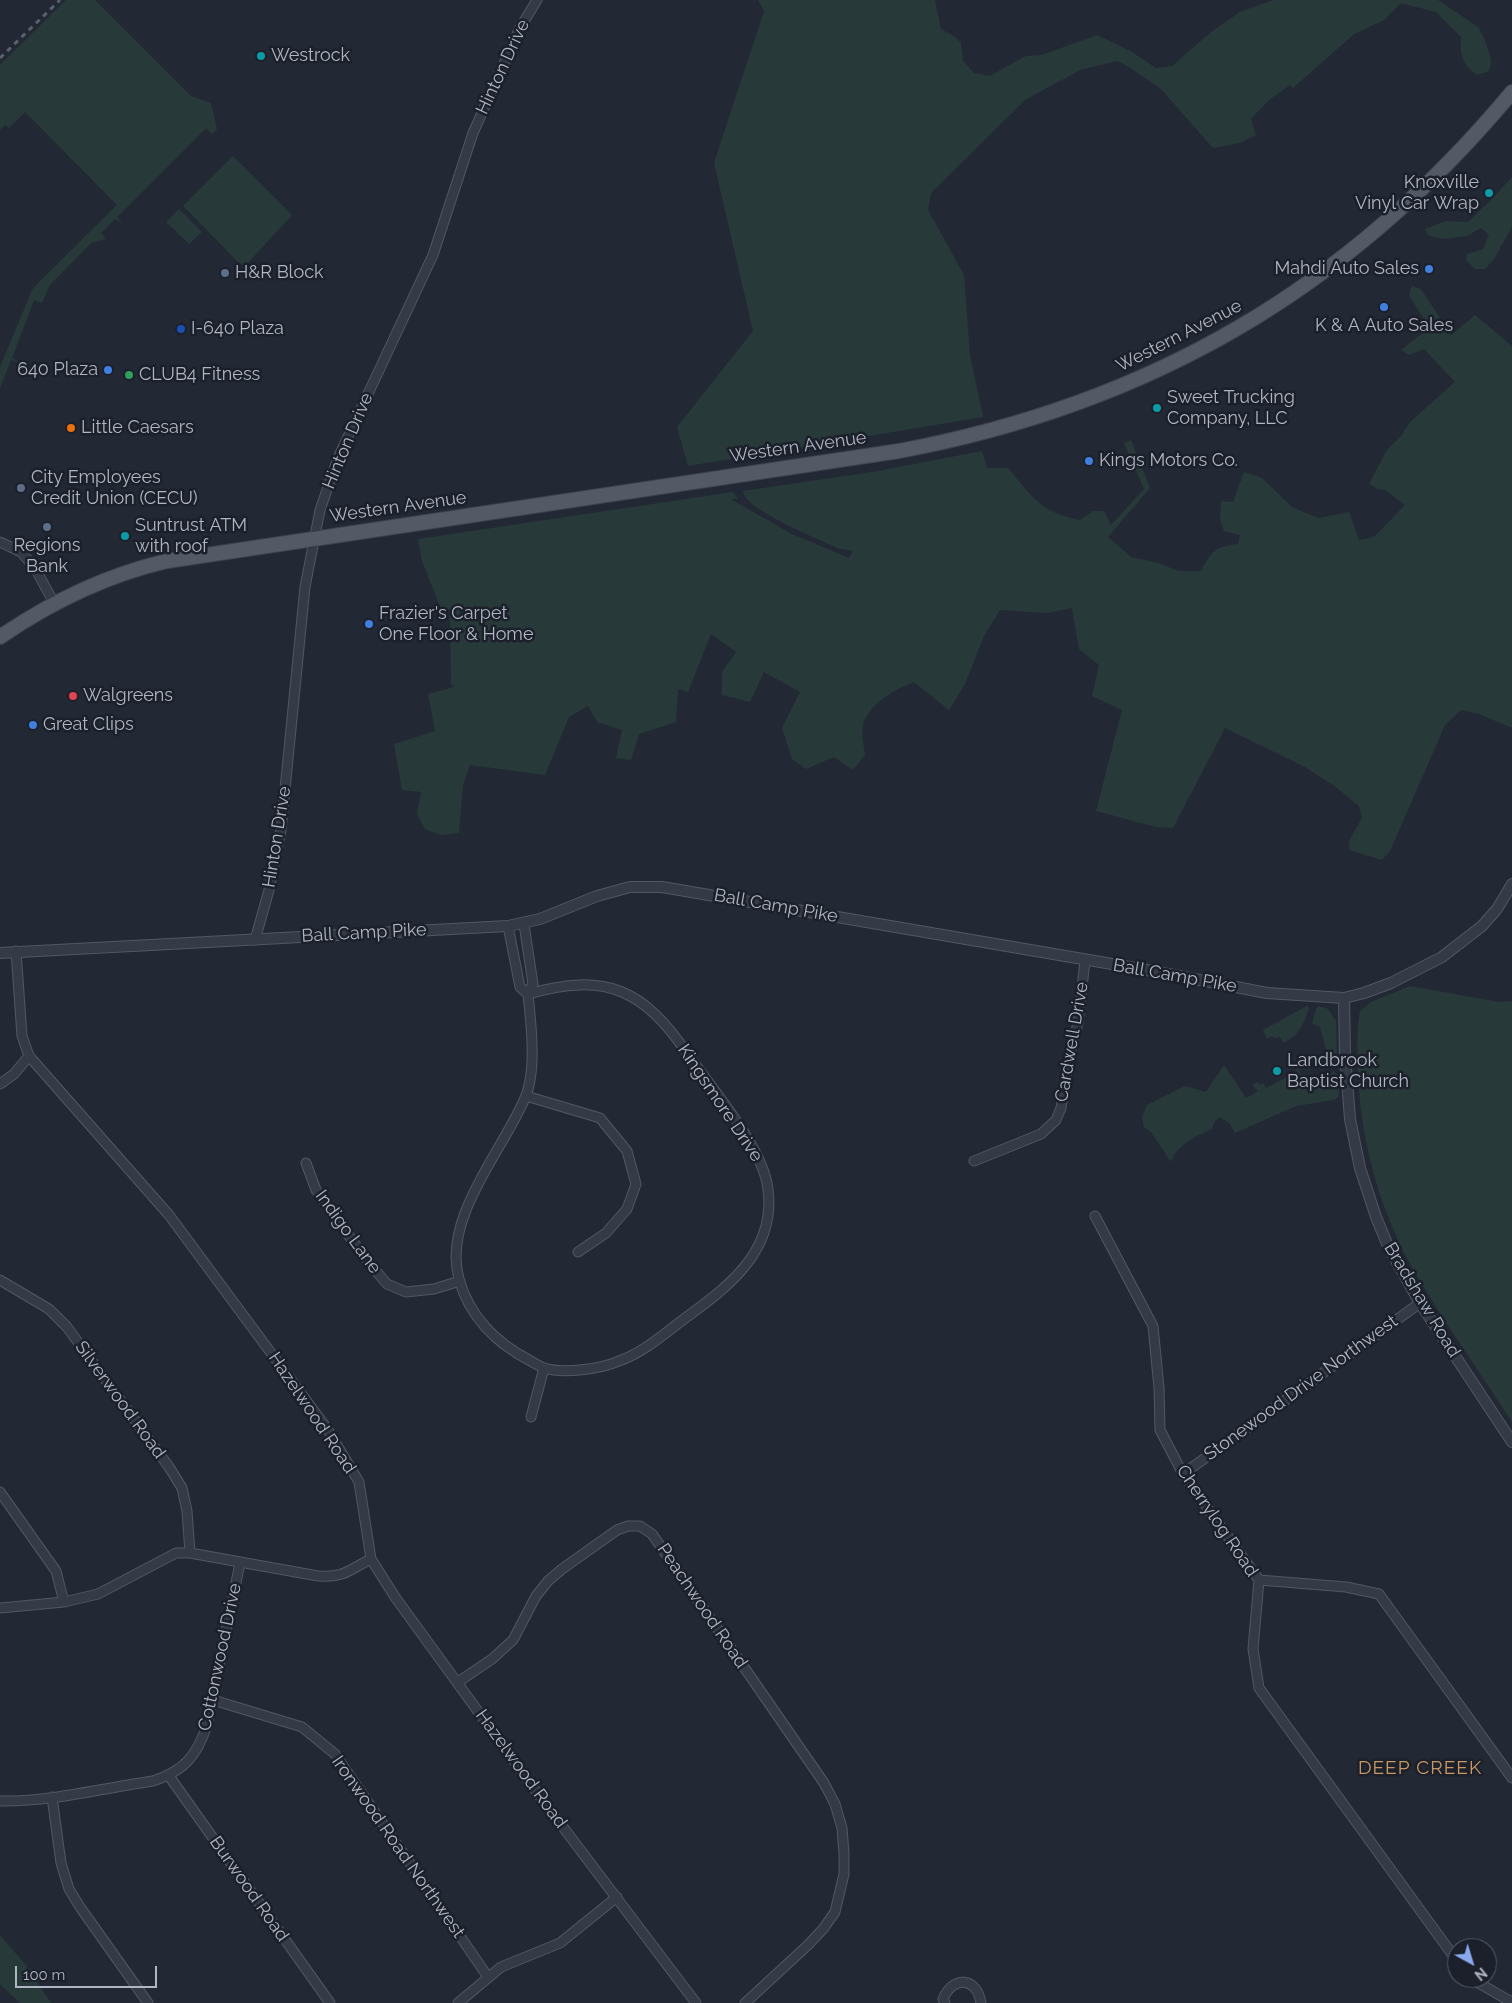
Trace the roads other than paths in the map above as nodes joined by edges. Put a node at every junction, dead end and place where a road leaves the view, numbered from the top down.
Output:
1 (537, 0) edge
2 (1512, 92) edge
3 (313, 539) junction
4 (0, 542) edge
5 (54, 603) junction
6 (0, 637) edge
7 (1512, 884) edge
8 (524, 924) junction
9 (508, 926) junction
10 (255, 940) junction
11 (16, 951) junction
12 (0, 953) edge
13 (1085, 961) junction
14 (528, 994) junction
15 (1344, 998) junction
16 (29, 1056) junction
17 (0, 1084) edge
18 (526, 1096) junction
19 (974, 1161) dead end
20 (306, 1163) dead end
21 (1095, 1216) dead end
22 (578, 1252) dead end
23 (0, 1280) edge
24 (460, 1281) junction
25 (1420, 1303) junction
26 (544, 1368) junction
27 (531, 1417) dead end
28 (1512, 1442) edge
29 (1183, 1474) junction
30 (0, 1492) edge
31 (190, 1553) junction
32 (371, 1560) junction
33 (240, 1563) junction
34 (1259, 1580) junction
35 (64, 1602) junction
36 (0, 1608) edge
37 (458, 1682) junction
38 (212, 1700) junction
39 (169, 1776) junction
40 (1512, 1778) edge
41 (52, 1797) junction
42 (0, 1801) edge
43 (617, 1897) junction
44 (1447, 1947) edge
45 (488, 1976) junction
46 (1488, 1988) edge
47 (1512, 2001) edge
48 (148, 2003) edge
49 (330, 2003) edge
50 (458, 2003) edge
51 (696, 2003) edge
52 (745, 2003) edge
53 (945, 2003) edge
54 (981, 2003) edge

1 - 3 street, Hinton Drive
2 - 3 main road, Western Avenue
3 - 5 main road, Western Avenue
3 - 10 street, Hinton Drive
4 - 5 street
5 - 6 main road, Western Avenue
7 - 15 street, Ball Camp Pike
8 - 9 street, Ball Camp Pike
8 - 13 street, Ball Camp Pike
8 - 14 street, Kingsmore Drive
9 - 10 street, Ball Camp Pike
9 - 14 street, Kingsmore Drive
10 - 11 street, Ball Camp Pike
11 - 12 street, Ball Camp Pike
11 - 16 street, Hazelwood Road
13 - 15 street, Ball Camp Pike
13 - 19 street, Cardwell Drive
14 - 18 street, Kingsmore Drive
14 - 26 street, Kingsmore Drive
15 - 25 street, Bradshaw Road
16 - 17 street
16 - 32 street, Hazelwood Road
18 - 22 street
18 - 24 street, Kingsmore Drive
20 - 24 street, Indigo Lane
21 - 29 street, Cherrylog Road
23 - 31 street, Silverwood Road
24 - 26 street, Kingsmore Drive
25 - 28 street, Bradshaw Road
25 - 29 street, Stonewood Drive Northwest
26 - 27 street
29 - 34 street, Cherrylog Road
30 - 35 street
31 - 33 street
31 - 35 street
32 - 33 street
32 - 37 street, Hazelwood Road
33 - 38 street, Cottonwood Drive
34 - 40 street
34 - 44 street, Cherrylog Road
35 - 36 street
37 - 43 street, Hazelwood Road
37 - 52 street, Peachwood Road
38 - 39 street, Cottonwood Drive
38 - 45 street, Ironwood Road Northwest
39 - 41 street, Cottonwood Drive
39 - 49 street, Burwood Road
41 - 42 street, Cottonwood Drive
41 - 48 street
43 - 45 street
43 - 51 street, Hazelwood Road
45 - 50 street
46 - 47 street
53 - 54 street

